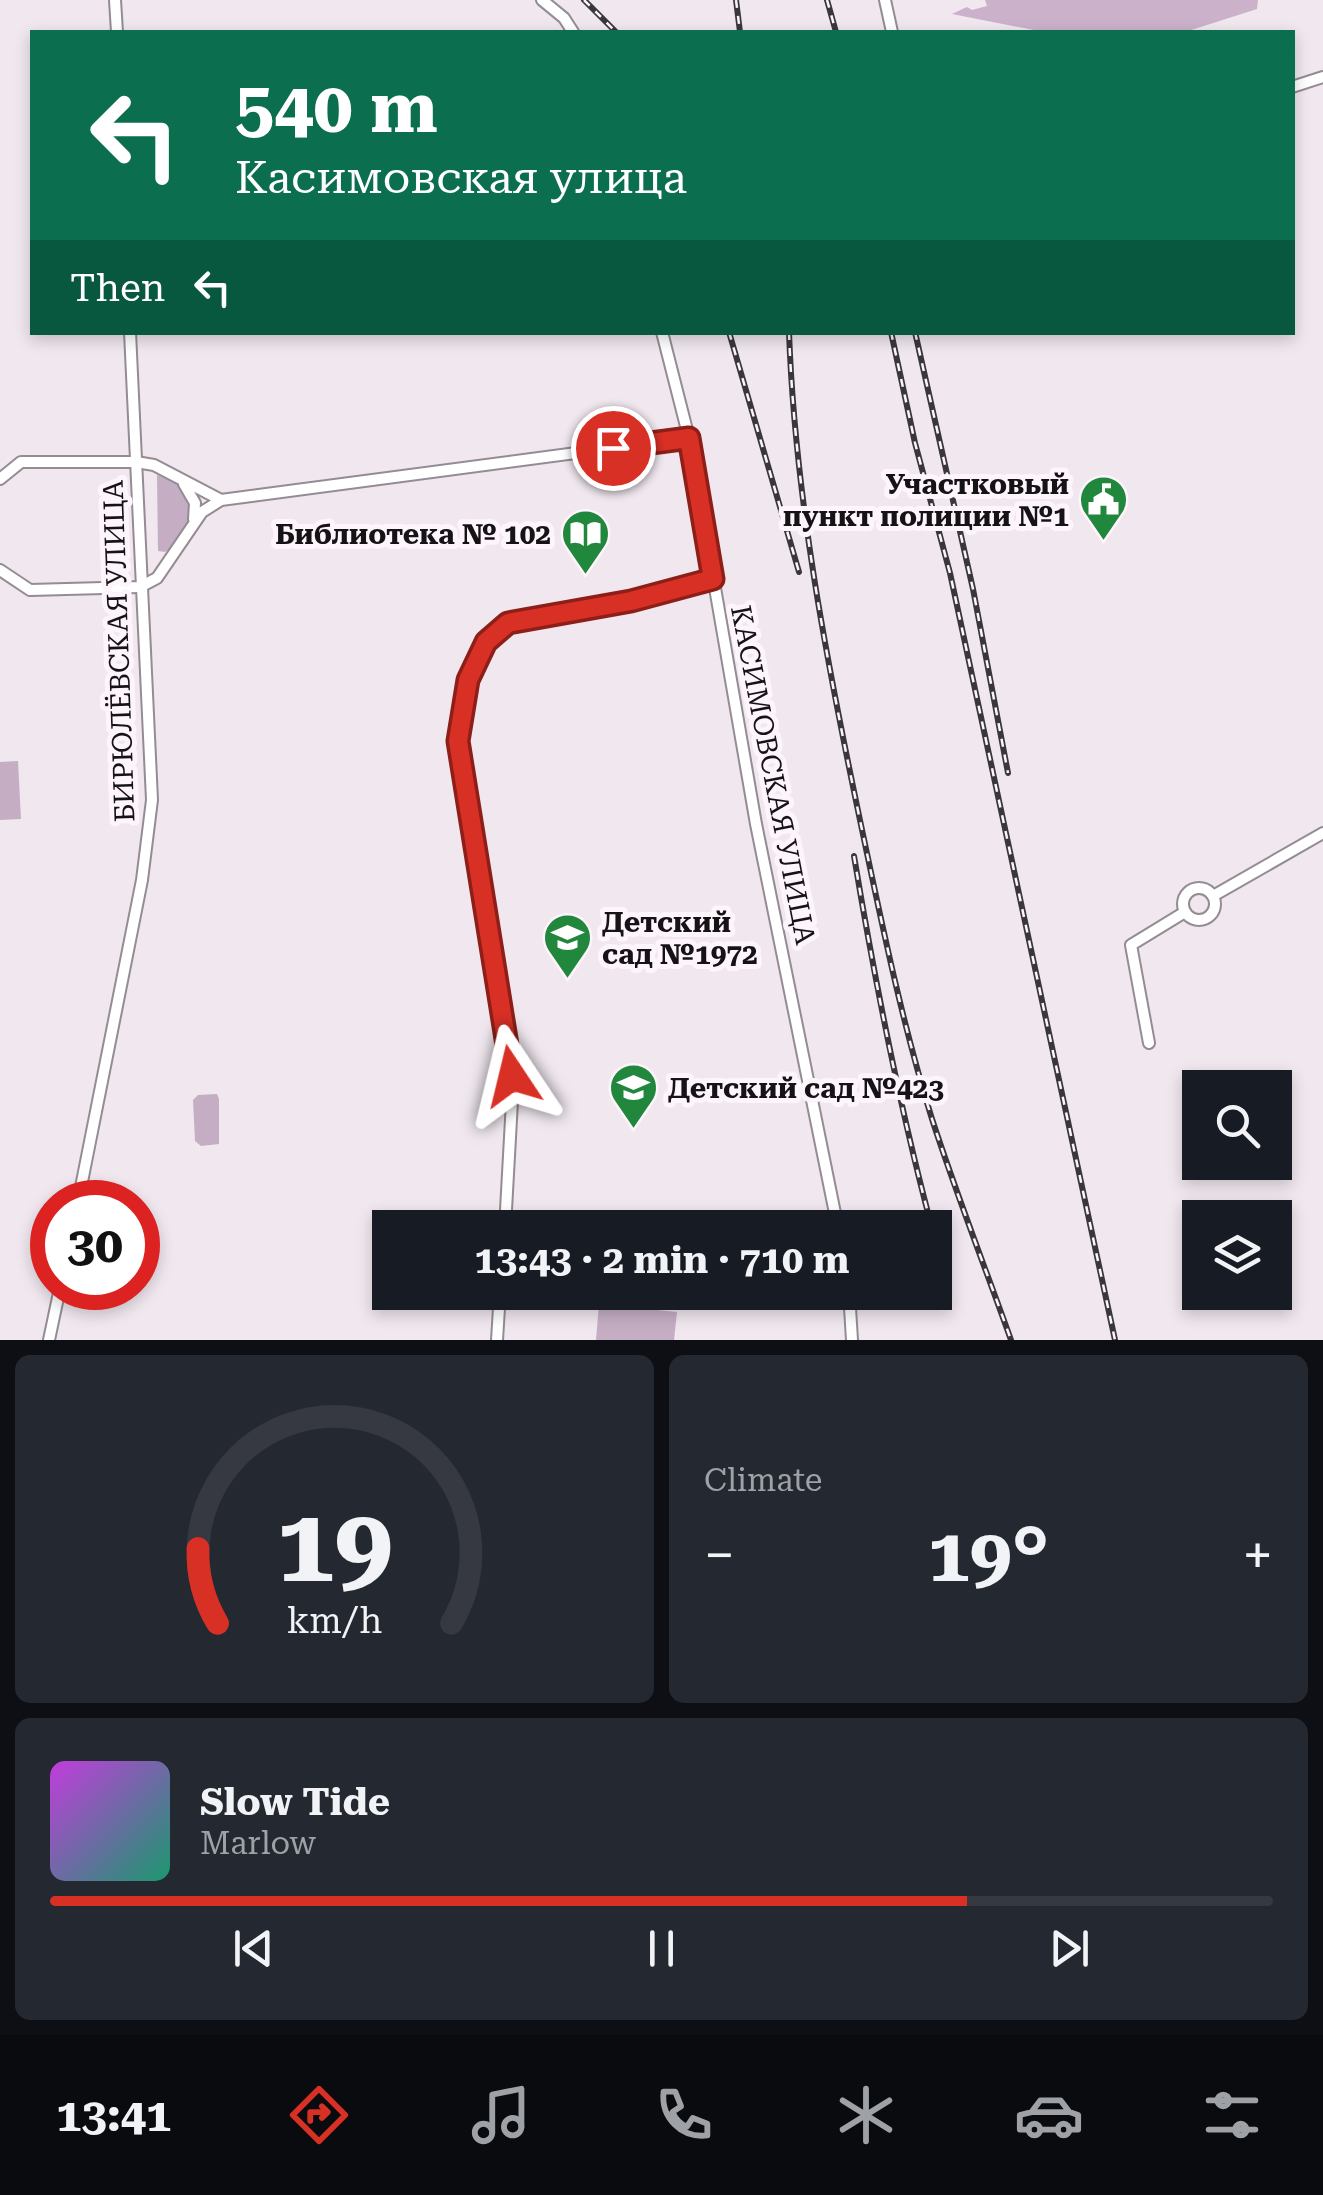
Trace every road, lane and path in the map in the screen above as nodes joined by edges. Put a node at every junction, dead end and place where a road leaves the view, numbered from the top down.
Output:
1 (116, 0) edge
2 (542, 0) edge
3 (884, 0) edge
4 (116, 30) edge
5 (573, 30) edge
6 (892, 30) edge
7 (1323, 77) edge
8 (1295, 86) edge
9 (130, 335) edge
10 (663, 335) edge
11 (689, 438) junction
12 (136, 462) junction
13 (0, 478) edge
14 (180, 479) junction
15 (222, 500) junction
16 (191, 529) junction
17 (0, 570) edge
18 (713, 579) junction
19 (140, 587) junction
20 (1323, 833) edge
21 (1213, 896) junction
22 (1185, 912) junction
23 (1148, 1043) dead end
24 (82, 1180) edge
25 (506, 1210) edge
26 (834, 1210) edge
27 (55, 1310) edge
28 (498, 1310) edge
29 (850, 1310) edge
30 (49, 1340) edge
31 (496, 1340) edge
32 (852, 1340) edge

1 - 4 street
2 - 5 street
3 - 6 street
7 - 8 street
9 - 12 street, БИРЮЛЁВСКАЯ УЛИЦА
10 - 11 street, КАСИМОВСКАЯ УЛИЦА
11 - 15 street
11 - 18 street, КАСИМОВСКАЯ УЛИЦА
12 - 13 street
12 - 14 street
12 - 19 street, БИРЮЛЁВСКАЯ УЛИЦА
14 - 15 street
14 - 16 street
15 - 16 street
16 - 19 street
17 - 19 street
18 - 25 street
18 - 26 street, КАСИМОВСКАЯ УЛИЦА
19 - 24 street, БИРЮЛЁВСКАЯ УЛИЦА
20 - 21 street
21 - 22 street
21 - 22 street
22 - 23 street
27 - 30 street
28 - 31 street
29 - 32 street

